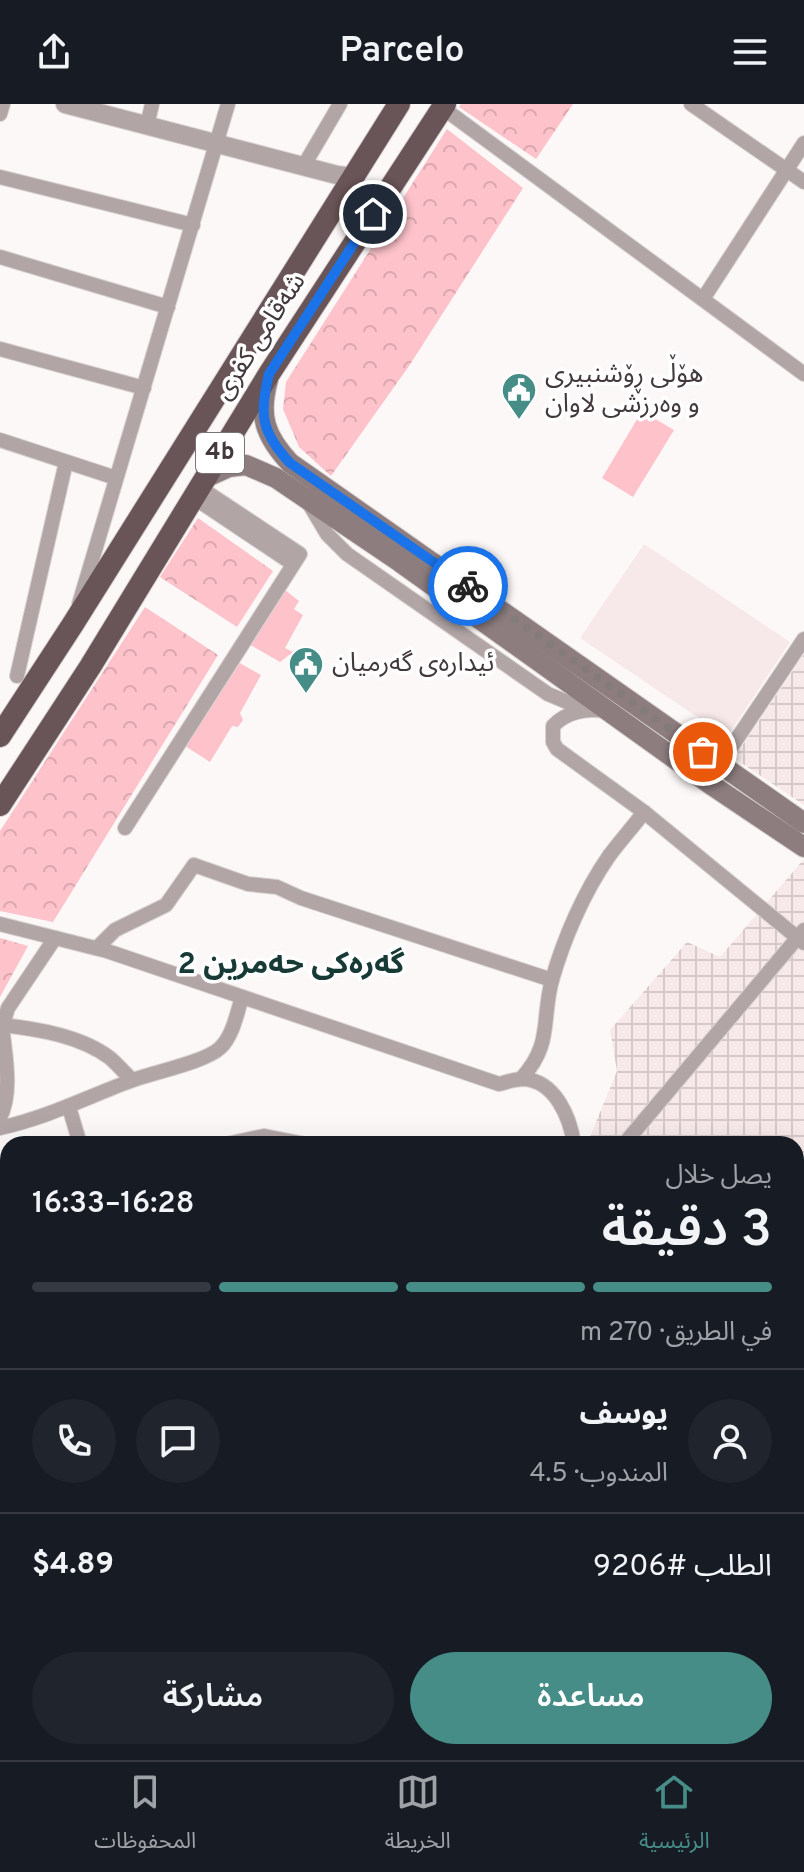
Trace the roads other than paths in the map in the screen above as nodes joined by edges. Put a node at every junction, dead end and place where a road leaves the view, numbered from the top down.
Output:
1 (3, 104) edge
2 (65, 104) edge
3 (152, 104) edge
4 (228, 104) edge
5 (340, 104) edge
6 (399, 104) edge
7 (691, 104) edge
8 (444, 106) edge
9 (0, 114) edge
10 (147, 126) junction
11 (804, 143) edge
12 (217, 144) junction
13 (303, 167) junction
14 (786, 169) junction
15 (0, 177) edge
16 (353, 177) junction
17 (804, 182) edge
18 (193, 225) junction
19 (0, 257) edge
20 (703, 299) junction
21 (168, 307) junction
22 (0, 349) edge
23 (269, 374) junction
24 (804, 374) edge
25 (144, 388) junction
26 (0, 440) edge
27 (66, 462) junction
28 (116, 478) junction
29 (199, 487) junction
30 (73, 624) junction
31 (804, 639) edge
32 (0, 670) edge
33 (26, 680) junction
34 (595, 706) junction
35 (562, 717) junction
36 (0, 736) edge
37 (686, 740) junction
38 (673, 758) junction
39 (720, 764) junction
40 (0, 805) edge
41 (644, 812) junction
42 (804, 823) edge
43 (125, 828) dead end
44 (804, 847) edge
45 (0, 924) edge
46 (802, 937) edge
47 (55, 938) junction
48 (97, 948) junction
49 (552, 980) junction
50 (242, 997) junction
51 (1, 1030) edge
52 (521, 1079) junction
53 (132, 1080) junction
54 (69, 1107) junction
55 (0, 1118) edge
56 (0, 1128) edge
57 (78, 1136) edge
58 (573, 1136) edge
59 (631, 1136) edge

1 - 9 street
2 - 10 street
3 - 10 street
4 - 12 street
5 - 13 street
6 - 16 highway, شەقامی کفری / 4b
7 - 14 street
8 - 20 street
8 - 23 highway, شەقامی کفری / 4b
10 - 12 street
11 - 14 street
12 - 13 street
12 - 18 street
13 - 16 street
14 - 17 street
14 - 20 street
15 - 18 street
16 - 30 highway, شەقامی کفری / 4b
18 - 21 street
19 - 21 street
20 - 24 street
21 - 25 street
22 - 25 street
23 - 29 highway, شەقامی کفری / 4b
23 - 37 main road
25 - 28 street
26 - 27 street
27 - 28 street
27 - 33 street
28 - 30 street
29 - 34 main road
29 - 40 highway, شەقامی کفری / 4b
29 - 43 street
30 - 33 highway, شەقامی کفری / 4b
31 - 39 street
32 - 33 street
33 - 36 highway, شەقامی کفری / 4b
34 - 35 street
34 - 35 street
34 - 38 main road
35 - 41 street
37 - 38 main road
37 - 39 main road
38 - 44 main road
39 - 42 main road
41 - 46 street
41 - 49 street
45 - 47 street
46 - 59 street
47 - 48 street
47 - 51 street
48 - 49 street
48 - 50 street
49 - 52 street
50 - 52 street
50 - 53 street
51 - 53 street
51 - 55 street
52 - 58 street
53 - 54 street
54 - 56 street
54 - 57 street

